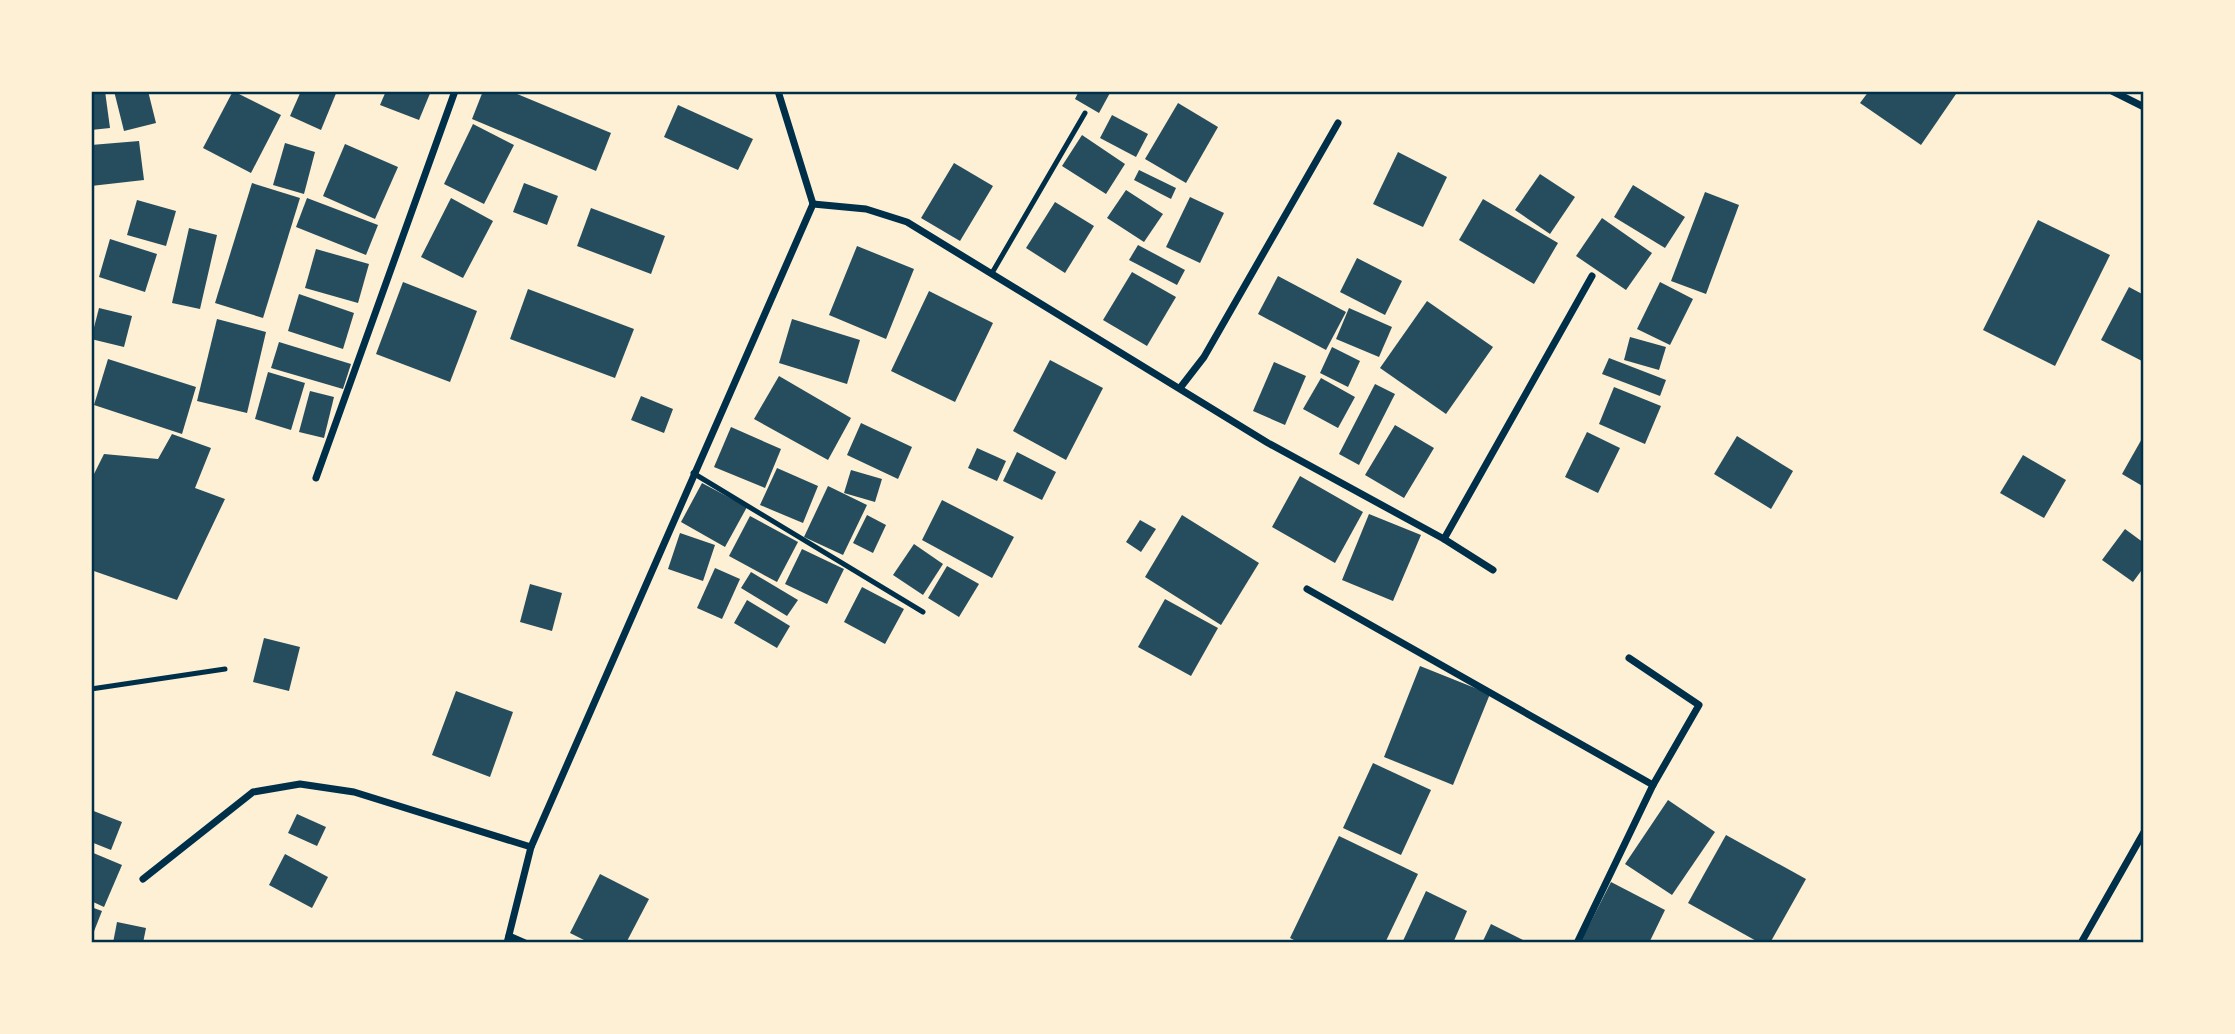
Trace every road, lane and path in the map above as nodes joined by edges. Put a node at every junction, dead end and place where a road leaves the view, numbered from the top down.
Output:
1 (455, 91) edge
2 (778, 91) edge
3 (2112, 91) edge
4 (2144, 107) edge
5 (1086, 113) dead end
6 (1338, 123) dead end
7 (813, 204) junction
8 (992, 273) junction
9 (1592, 276) dead end
10 (1181, 388) junction
11 (693, 473) junction
12 (316, 478) dead end
13 (1444, 539) junction
14 (1493, 569) dead end
15 (1307, 590) dead end
16 (923, 612) dead end
17 (1629, 658) dead end
18 (225, 668) dead end
19 (91, 689) edge
20 (1653, 785) junction
21 (2144, 832) edge
22 (531, 847) junction
23 (143, 879) dead end
24 (508, 940) edge
25 (525, 943) edge
26 (1577, 943) edge
27 (2081, 943) edge

1 - 12 street
2 - 7 street
3 - 4 street
5 - 8 lane
6 - 10 street
7 - 8 street
7 - 11 street
8 - 10 street
9 - 13 street
10 - 13 street
11 - 16 lane
11 - 22 street
13 - 14 street
15 - 20 street
17 - 20 street
18 - 19 lane
20 - 26 street
21 - 27 street
22 - 23 street
22 - 24 street
24 - 25 street

